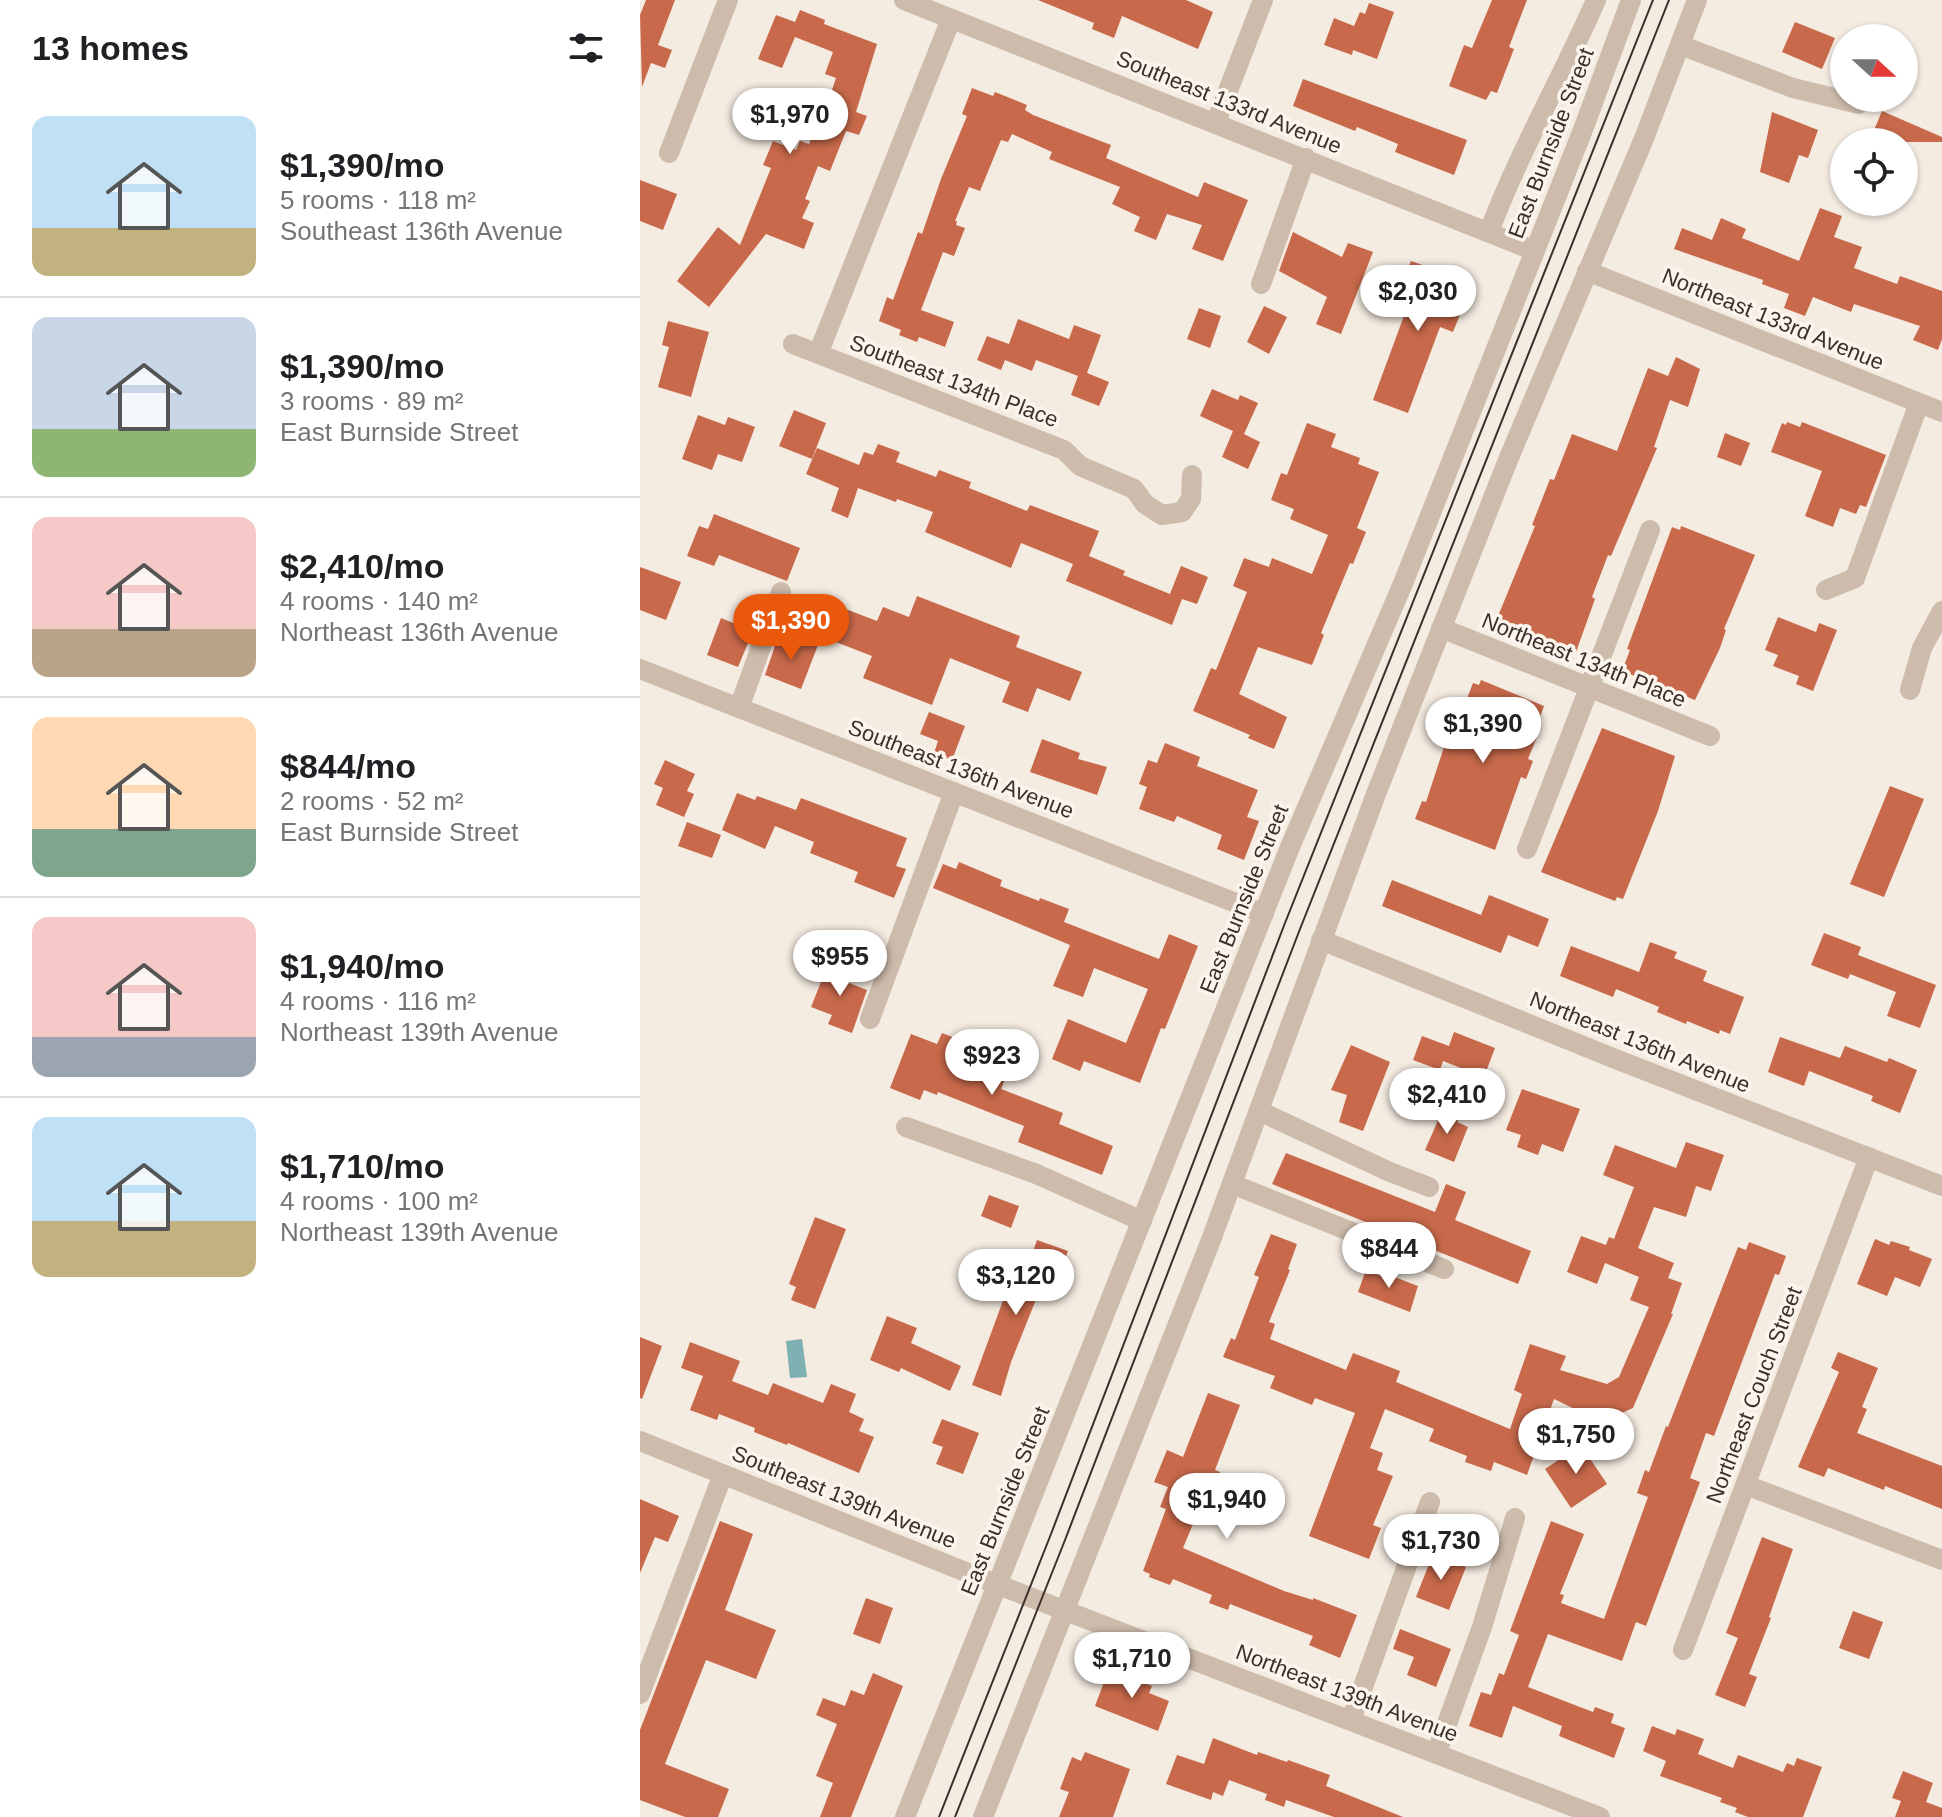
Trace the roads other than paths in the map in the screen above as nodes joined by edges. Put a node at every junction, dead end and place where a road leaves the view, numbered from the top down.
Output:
1 (728, 0) edge
2 (904, 0) edge
3 (1263, 0) edge
4 (1596, 0) edge
5 (1631, 0) edge
6 (1697, 0) edge
7 (951, 19) junction
8 (1680, 45) junction
9 (1830, 97) edge
10 (1216, 122) junction
11 (669, 153) dead end
12 (1306, 158) junction
13 (1489, 232) junction
14 (1535, 251) junction
15 (1587, 271) junction
16 (1261, 284) dead end
17 (793, 344) dead end
18 (818, 354) junction
19 (1919, 403) junction
20 (1942, 412) edge
21 (1192, 475) dead end
22 (1650, 530) dead end
23 (1826, 590) dead end
24 (781, 592) dead end
25 (1942, 611) edge
26 (1441, 628) junction
27 (640, 669) edge
28 (1589, 687) junction
29 (1910, 690) dead end
30 (739, 708) junction
31 (1710, 736) dead end
32 (954, 792) junction
33 (1527, 849) dead end
34 (1264, 914) junction
35 (1321, 940) junction
36 (870, 1019) dead end
37 (1259, 1111) junction
38 (906, 1127) dead end
39 (1869, 1157) junction
40 (1232, 1184) junction
41 (1942, 1186) edge
42 (1429, 1187) dead end
43 (1142, 1221) junction
44 (1444, 1269) dead end
45 (640, 1441) edge
46 (723, 1474) junction
47 (1746, 1485) junction
48 (1430, 1502) dead end
49 (1515, 1518) dead end
50 (1942, 1560) edge
51 (998, 1585) junction
52 (1031, 1597) joint
53 (1065, 1610) junction
54 (1683, 1650) dead end
55 (640, 1694) edge
56 (1351, 1720) junction
57 (1436, 1754) junction
58 (905, 1817) edge
59 (983, 1817) edge
60 (1600, 1817) edge

1 - 11 street
2 - 7 street, Southeast 133rd Avenue
3 - 10 street
4 - 13 street
5 - 14 street, East Burnside Street
6 - 8 street
7 - 10 street, Southeast 133rd Avenue
7 - 18 street
8 - 9 street
8 - 15 street
10 - 12 street, Southeast 133rd Avenue
12 - 13 street, Southeast 133rd Avenue
12 - 16 street
13 - 14 street, Southeast 133rd Avenue
14 - 34 street, East Burnside Street
15 - 19 street, Northeast 133rd Avenue
15 - 26 street
17 - 18 street, Southeast 134th Place
18 - 21 street, Southeast 134th Place
19 - 20 street, Northeast 133rd Avenue
19 - 23 street
22 - 28 street
24 - 30 street
25 - 29 street
26 - 28 street, Northeast 134th Place
26 - 35 street
27 - 30 street, Southeast 136th Avenue
28 - 31 street, Northeast 134th Place
28 - 33 street
30 - 32 street, Southeast 136th Avenue
32 - 34 street, Southeast 136th Avenue
32 - 36 street
34 - 43 street, East Burnside Street
35 - 37 street
35 - 39 street, Northeast 136th Avenue
37 - 40 street
37 - 42 street
38 - 43 street
39 - 41 street, Northeast 136th Avenue
39 - 47 street, Northeast Couch Street
40 - 44 street
40 - 53 street
43 - 51 street, East Burnside Street
45 - 46 street, Southeast 139th Avenue
46 - 51 street, Southeast 139th Avenue
46 - 55 street
47 - 50 street
47 - 54 street, Northeast Couch Street
48 - 56 street
49 - 57 street
51 - 52 street, Southeast 139th Avenue
51 - 58 street, East Burnside Street
52 - 53 street, Northeast 139th Avenue
53 - 56 street, Northeast 139th Avenue
53 - 59 street
56 - 57 street, Northeast 139th Avenue
57 - 60 street, Northeast 139th Avenue

